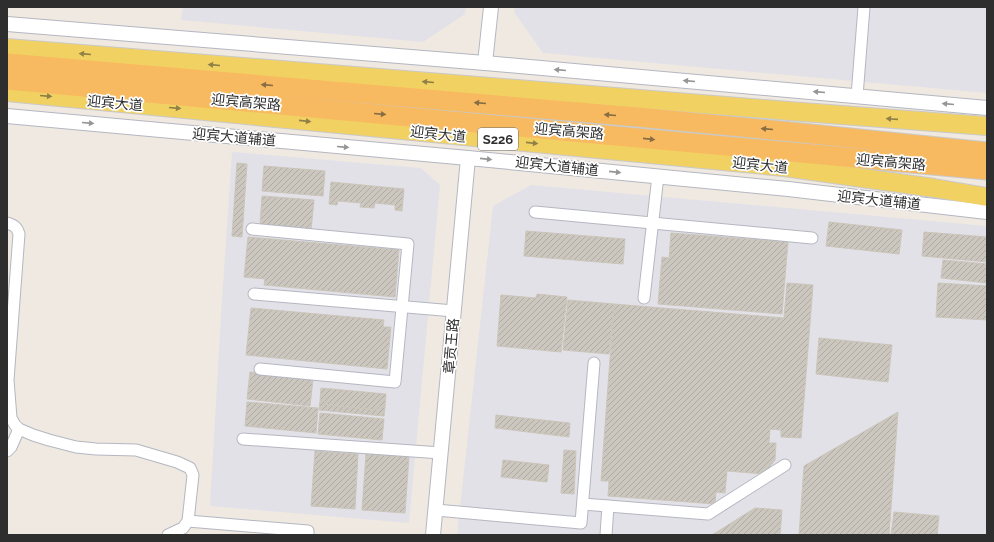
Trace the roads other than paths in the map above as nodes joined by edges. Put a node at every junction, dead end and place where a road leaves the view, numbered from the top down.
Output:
1 (491, 7) edge
2 (864, 7) edge
3 (7, 24) edge
4 (7, 48) edge
5 (7, 63) edge
6 (485, 63) junction
7 (7, 80) edge
8 (7, 92) edge
9 (857, 96) junction
10 (987, 108) edge
11 (7, 116) edge
12 (987, 126) edge
13 (792, 132) junction
14 (987, 142) edge
15 (987, 152) edge
16 (791, 153) junction
17 (468, 158) junction
18 (987, 170) edge
19 (658, 176) junction
20 (987, 182) edge
21 (987, 197) edge
22 (535, 212) dead end
23 (987, 212) edge
24 (7, 223) edge
25 (653, 223) junction
26 (252, 229) dead end
27 (812, 238) dead end
28 (254, 294) dead end
29 (644, 298) dead end
30 (402, 307) junction
31 (454, 311) junction
32 (594, 363) dead end
33 (260, 369) dead end
34 (9, 420) edge
35 (19, 429) junction
36 (243, 439) dead end
37 (7, 451) edge
38 (441, 452) junction
39 (785, 465) dead end
40 (583, 504) junction
41 (608, 506) junction
42 (436, 510) junction
43 (188, 521) junction
44 (168, 535) edge
45 (308, 535) edge
46 (433, 535) edge
47 (606, 535) edge

1 - 6 street
2 - 9 street
3 - 6 street
12 -> 4 main road
13 -> 5 highway, 迎宾高架路
9 -> 6 street
7 -> 16 highway, 迎宾高架路
8 -> 21 main road, 迎宾大道 / S226
10 -> 9 street
11 -> 17 street, 迎宾大道辅道
13 - 14 highway
13 - 15 highway, 迎宾高架路
16 - 18 highway, 迎宾高架路
16 - 20 highway
17 -> 19 street, 迎宾大道辅道
17 - 31 street, 章贡王路
19 - 23 street, 迎宾大道辅道
19 - 25 street
22 - 25 street
24 - 34 street
25 - 27 street
25 - 29 street
26 - 30 street
28 - 30 street
30 - 31 street
30 - 33 street
31 - 38 street, 章贡王路
32 - 40 street
34 - 35 street
35 - 37 street
35 - 43 street
36 - 38 street
38 - 42 street, 章贡王路
39 - 41 street
40 - 41 street
40 - 42 street
41 - 47 street
42 - 46 street, 章贡王路
43 - 44 street
43 - 45 street

